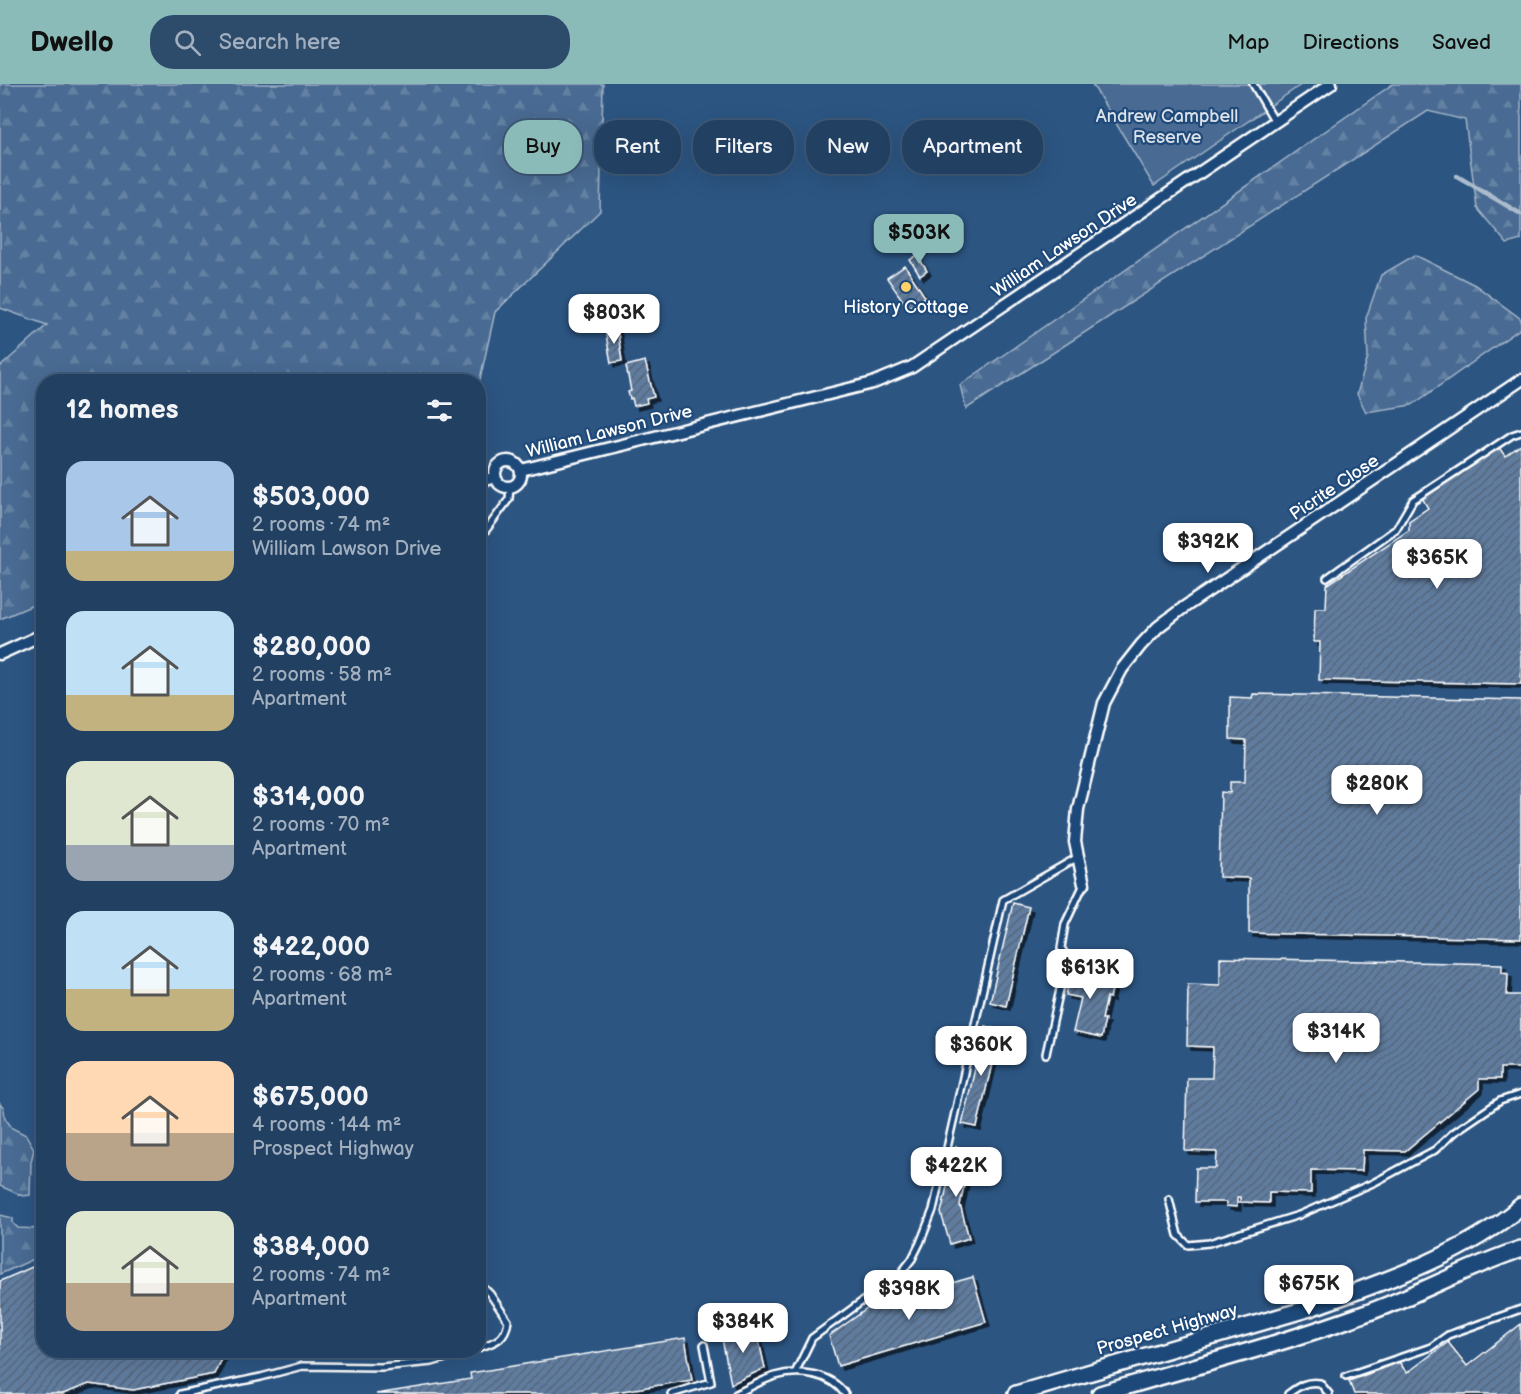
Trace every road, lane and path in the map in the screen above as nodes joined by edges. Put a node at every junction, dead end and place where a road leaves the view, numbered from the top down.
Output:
1 (1253, 84) edge
2 (1331, 84) edge
3 (1275, 122) junction
4 (1520, 382) edge
5 (1521, 432) edge
6 (521, 470) junction
7 (495, 477) junction
8 (486, 480) edge
9 (510, 487) junction
10 (486, 530) edge
11 (1327, 578) dead end
12 (36, 638) edge
13 (0, 654) edge
14 (1078, 857) junction
15 (1084, 884) joint
16 (1067, 957) junction
17 (1116, 969) dead end
18 (1046, 1054) dead end
19 (1521, 1094) edge
20 (1168, 1199) dead end
21 (1521, 1206) edge
22 (1521, 1249) edge
23 (486, 1291) edge
24 (1521, 1309) edge
25 (486, 1345) edge
26 (704, 1345) dead end
27 (446, 1358) edge
28 (795, 1373) junction
29 (1346, 1376) dead end
30 (180, 1394) edge
31 (671, 1394) edge
32 (736, 1394) edge
33 (845, 1394) edge
34 (1016, 1394) edge
35 (1100, 1394) edge
36 (1288, 1394) edge
37 (1329, 1394) edge

1 - 3 lane
2 - 3 street, William Lawson Drive
3 - 6 street, William Lawson Drive
4 - 14 street, Picrite Close
5 - 11 lane
6 - 7 street, William Lawson Drive
6 - 9 street, William Lawson Drive
7 - 8 street, William Lawson Drive
7 - 9 street
9 - 10 lane
12 - 13 street
14 - 15 street, Picrite Close
14 - 28 lane
15 - 16 lane
16 - 17 lane
16 - 18 lane
19 - 20 lane
21 - 34 main road, Prospect Highway
22 - 35 main road
23 - 25 lane
24 - 29 lane
26 - 31 lane
27 - 30 lane
28 - 32 lane
28 - 33 lane
36 - 37 lane

